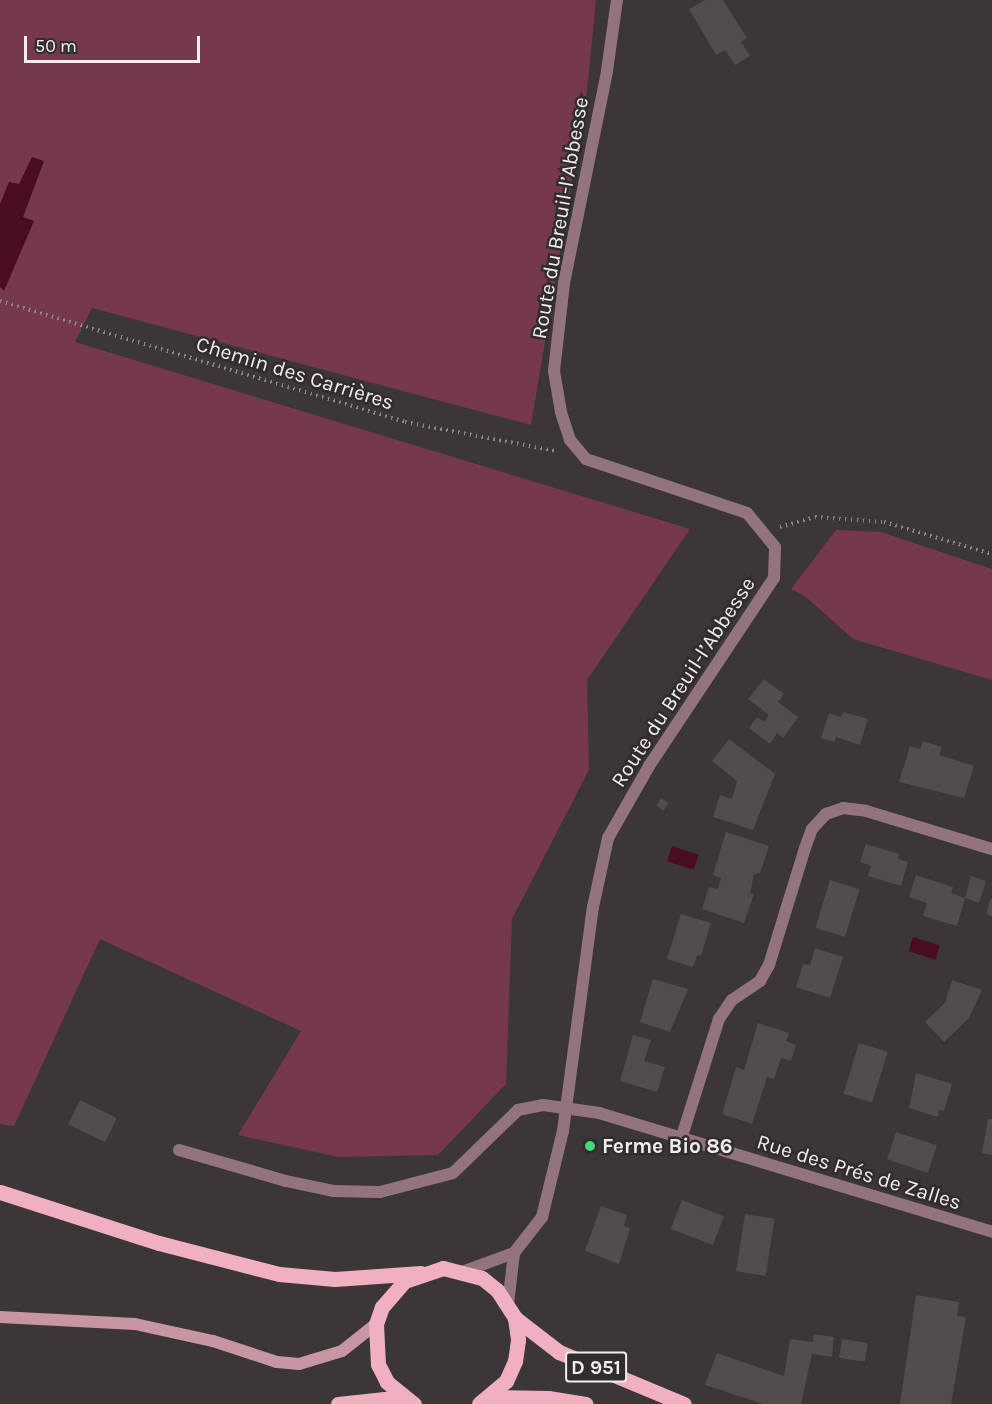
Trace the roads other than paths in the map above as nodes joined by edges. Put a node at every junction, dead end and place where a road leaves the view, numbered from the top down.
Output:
1 (617, 0) edge
2 (992, 849) edge
3 (566, 1108) junction
4 (682, 1136) junction
5 (179, 1150) dead end
6 (0, 1192) edge
7 (992, 1232) edge
8 (514, 1253) junction
9 (465, 1271) junction
10 (421, 1273) junction
11 (508, 1304) junction
12 (0, 1317) edge
13 (515, 1318) junction
14 (376, 1324) junction
15 (407, 1400) edge
16 (485, 1401) edge
17 (338, 1404) edge
18 (586, 1404) edge
19 (684, 1404) edge

1 - 3 street, Route du Breuil-l’Abbesse
2 - 4 street
3 - 4 street, Rue des Prés de Zalles
3 - 5 street, Rue des Prés de Zalles
3 - 8 street, Route du Breuil-l’Abbesse
4 - 7 street, Rue des Prés de Zalles
6 - 10 main road
8 - 9 street
8 - 11 street
9 - 10 main road
9 - 11 main road
10 - 14 main road
11 - 13 main road
12 - 14 main road
13 - 16 main road
13 - 19 main road, D 951
14 - 15 main road
15 - 17 main road
16 - 18 main road, D 951

